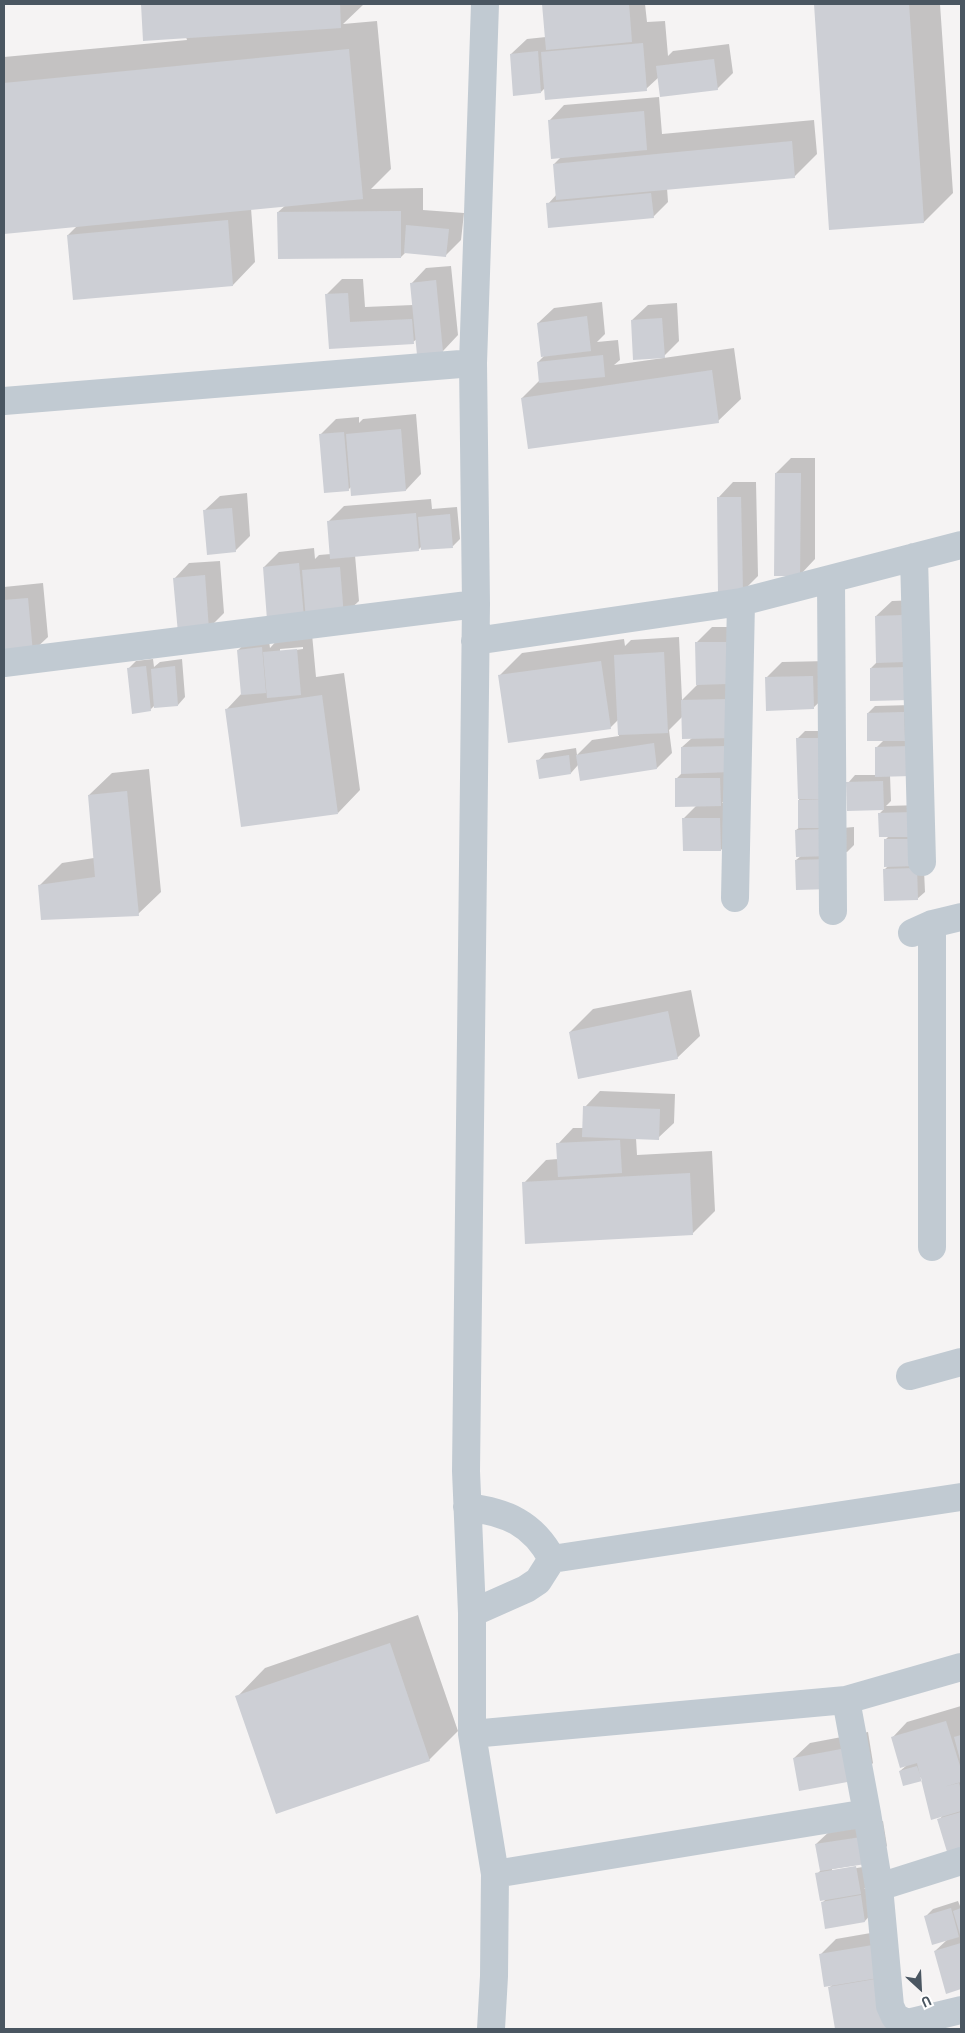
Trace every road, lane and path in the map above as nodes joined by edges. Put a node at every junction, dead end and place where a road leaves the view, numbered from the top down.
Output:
1 (485, 4) edge
2 (473, 363) junction
3 (4, 401) edge
4 (961, 545) edge
5 (914, 558) junction
6 (832, 580) junction
7 (741, 602) junction
8 (476, 604) junction
9 (475, 641) junction
10 (4, 663) edge
11 (922, 862) dead end
12 (735, 898) dead end
13 (833, 911) dead end
14 (961, 917) edge
15 (932, 1247) dead end
16 (961, 1362) edge
17 (910, 1376) dead end
18 (961, 1497) edge
19 (467, 1507) junction
20 (552, 1560) junction
21 (472, 1613) junction
22 (961, 1667) edge
23 (846, 1700) junction
24 (472, 1734) junction
25 (867, 1813) junction
26 (961, 1861) edge
27 (495, 1874) junction
28 (878, 1887) junction
29 (961, 2010) edge
30 (491, 2029) edge

1 - 2 street
2 - 3 street
2 - 8 street
4 - 5 street
5 - 6 street
5 - 11 street
6 - 7 street
6 - 13 street
7 - 9 street
7 - 12 street
8 - 9 street
8 - 10 street
9 - 19 street
14 - 15 street
16 - 17 street
18 - 20 street
19 - 20 street
19 - 21 street
20 - 21 street
21 - 24 street
22 - 23 street
23 - 24 street
23 - 25 street
24 - 27 street
25 - 27 street
25 - 28 street
26 - 28 street
27 - 30 street
28 - 29 street

